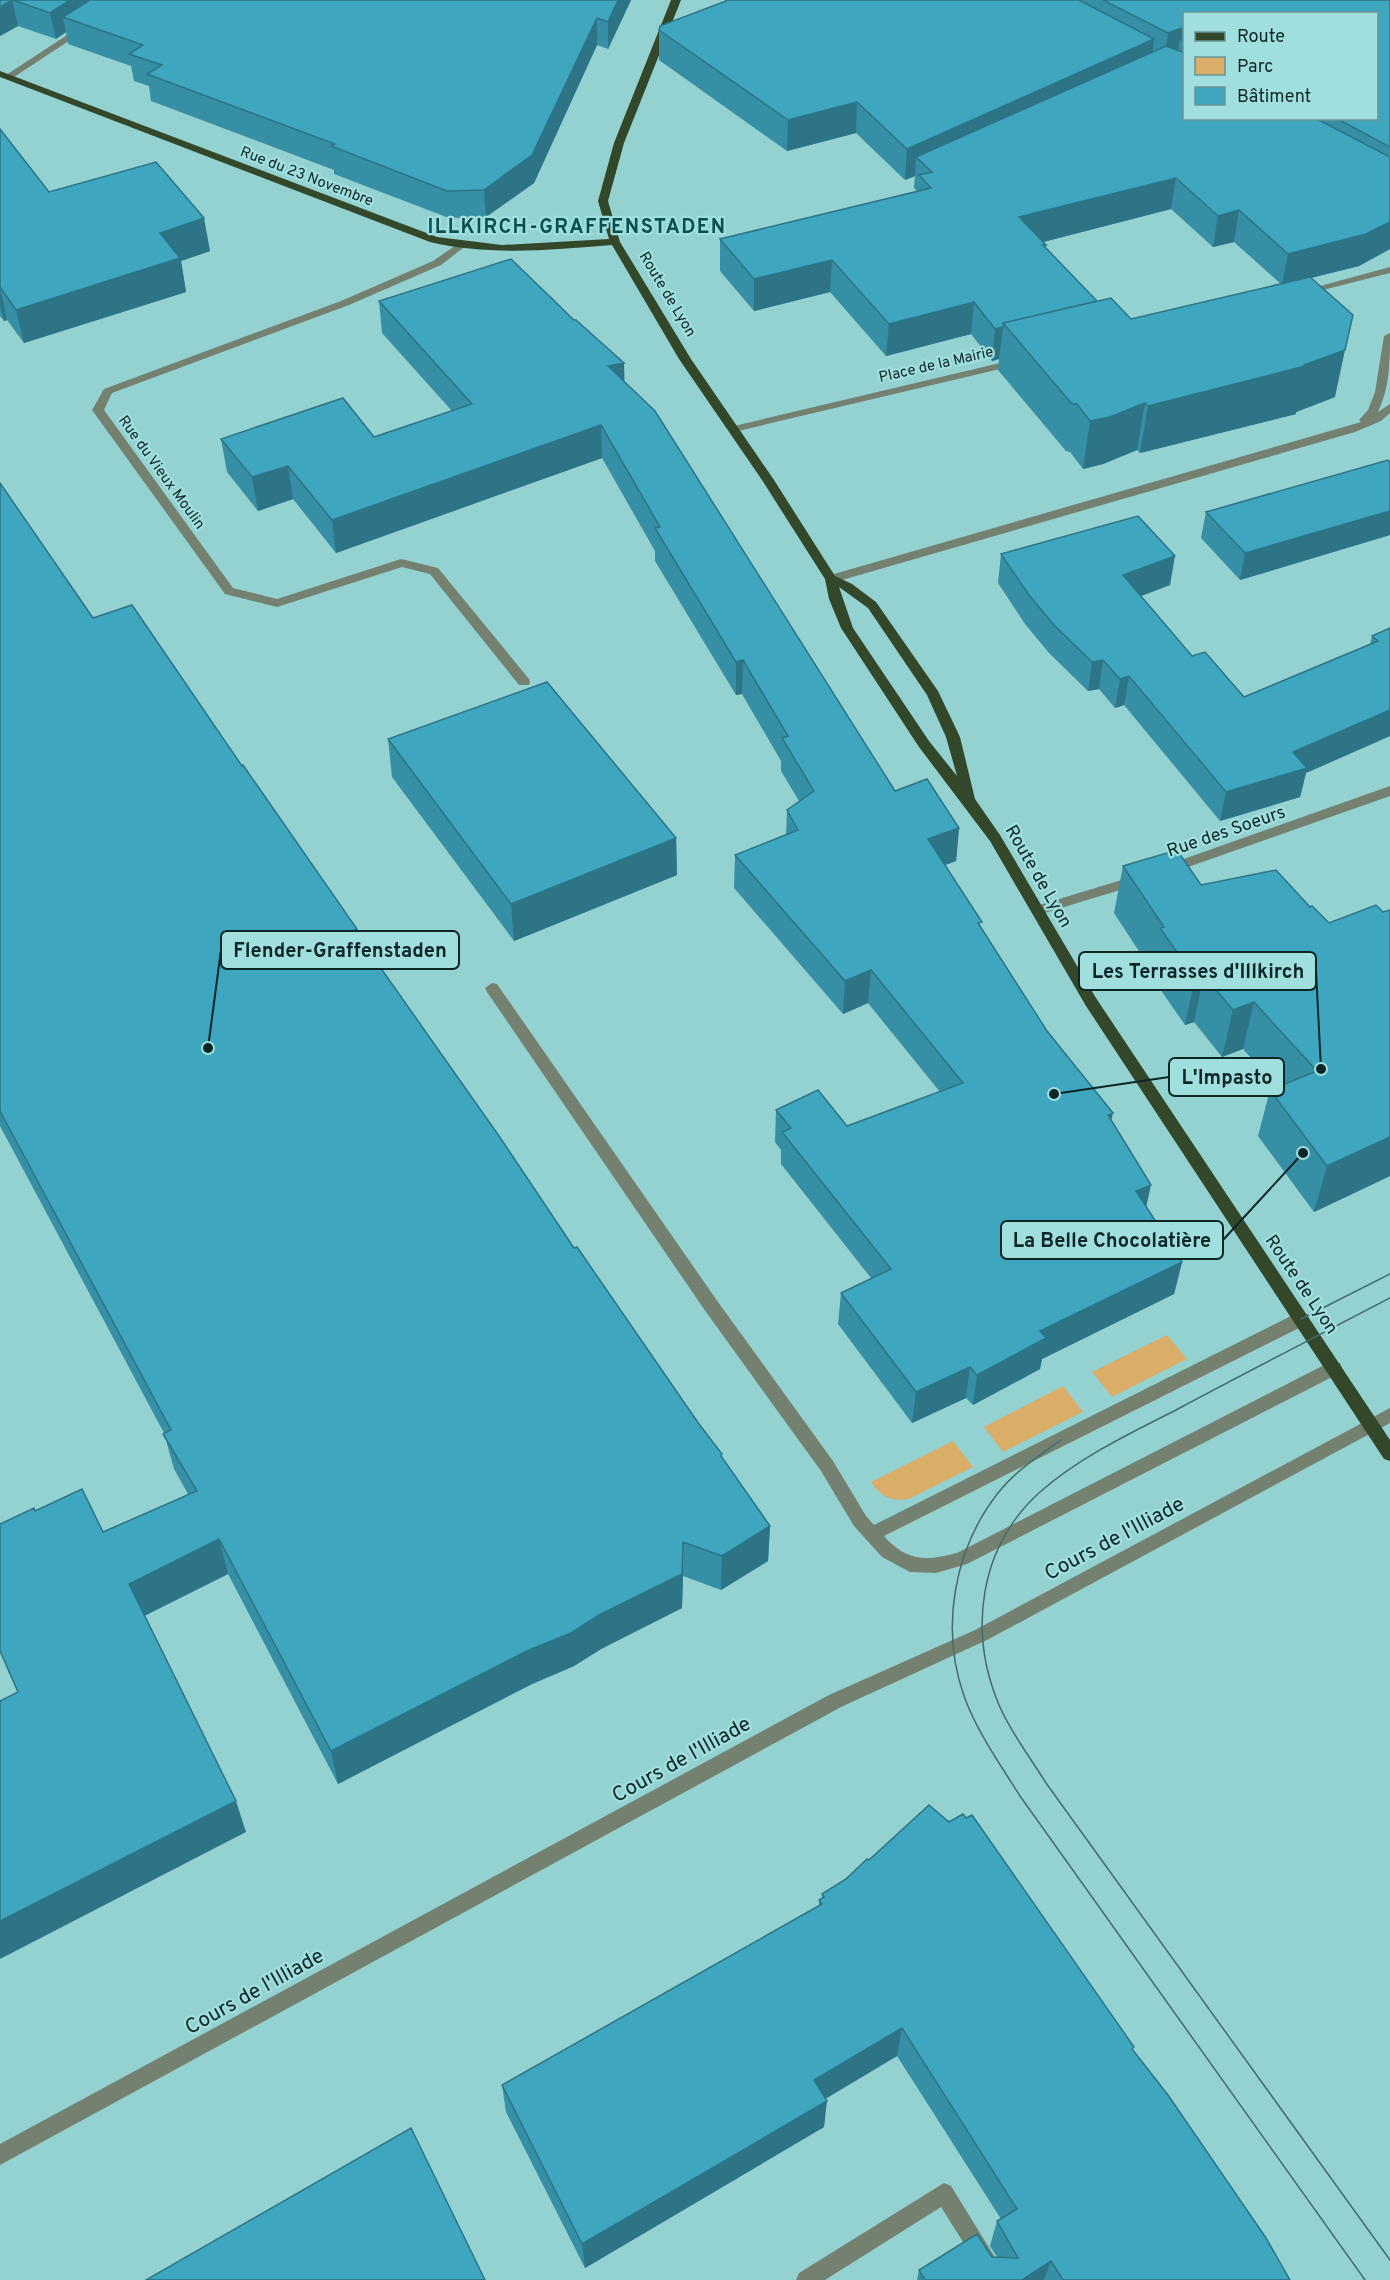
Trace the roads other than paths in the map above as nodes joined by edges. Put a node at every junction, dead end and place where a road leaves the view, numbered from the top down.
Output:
1 (676, 0) edge
2 (96, 19) edge
3 (4, 75) edge
4 (615, 242) junction
5 (459, 246) junction
6 (1390, 270) edge
7 (1290, 295) edge
8 (1390, 336) edge
9 (1024, 360) edge
10 (1390, 407) edge
11 (734, 429) junction
12 (1351, 430) junction
13 (831, 579) junction
14 (524, 681) dead end
15 (1390, 790) edge
16 (969, 801) junction
17 (1038, 910) junction
18 (492, 988) dead end
19 (1301, 1319) junction
20 (1334, 1368) junction
21 (1390, 1415) edge
22 (1371, 1425) junction
23 (1390, 1454) edge
24 (872, 1534) junction
25 (0, 2155) edge
26 (806, 2280) edge
27 (999, 2280) edge

1 - 4 main road, Route de Lyon
2 - 3 street
3 - 5 main road, Rue du 23 Novembre
4 - 5 main road, Rue du 23 Novembre
4 - 11 main road, Route de Lyon
5 - 14 street, Rue du Vieux Moulin
6 - 7 street
8 - 12 street
9 - 11 street, Place de la Mairie
10 - 12 street
11 - 13 main road, Route de Lyon
12 - 13 street
13 - 16 main road, Route de Lyon
13 - 16 main road, Route de Lyon
15 - 17 street, Rue des Soeurs
16 - 17 main road, Route de Lyon
17 - 19 main road, Route de Lyon
18 - 24 street
19 - 20 main road, Route de Lyon
19 - 24 street
20 - 22 main road, Route de Lyon
20 - 24 street
21 - 22 street, Cours de l'Illiade
22 - 23 main road, Route de Lyon
22 - 25 street, Cours de l'Illiade
26 - 27 street

